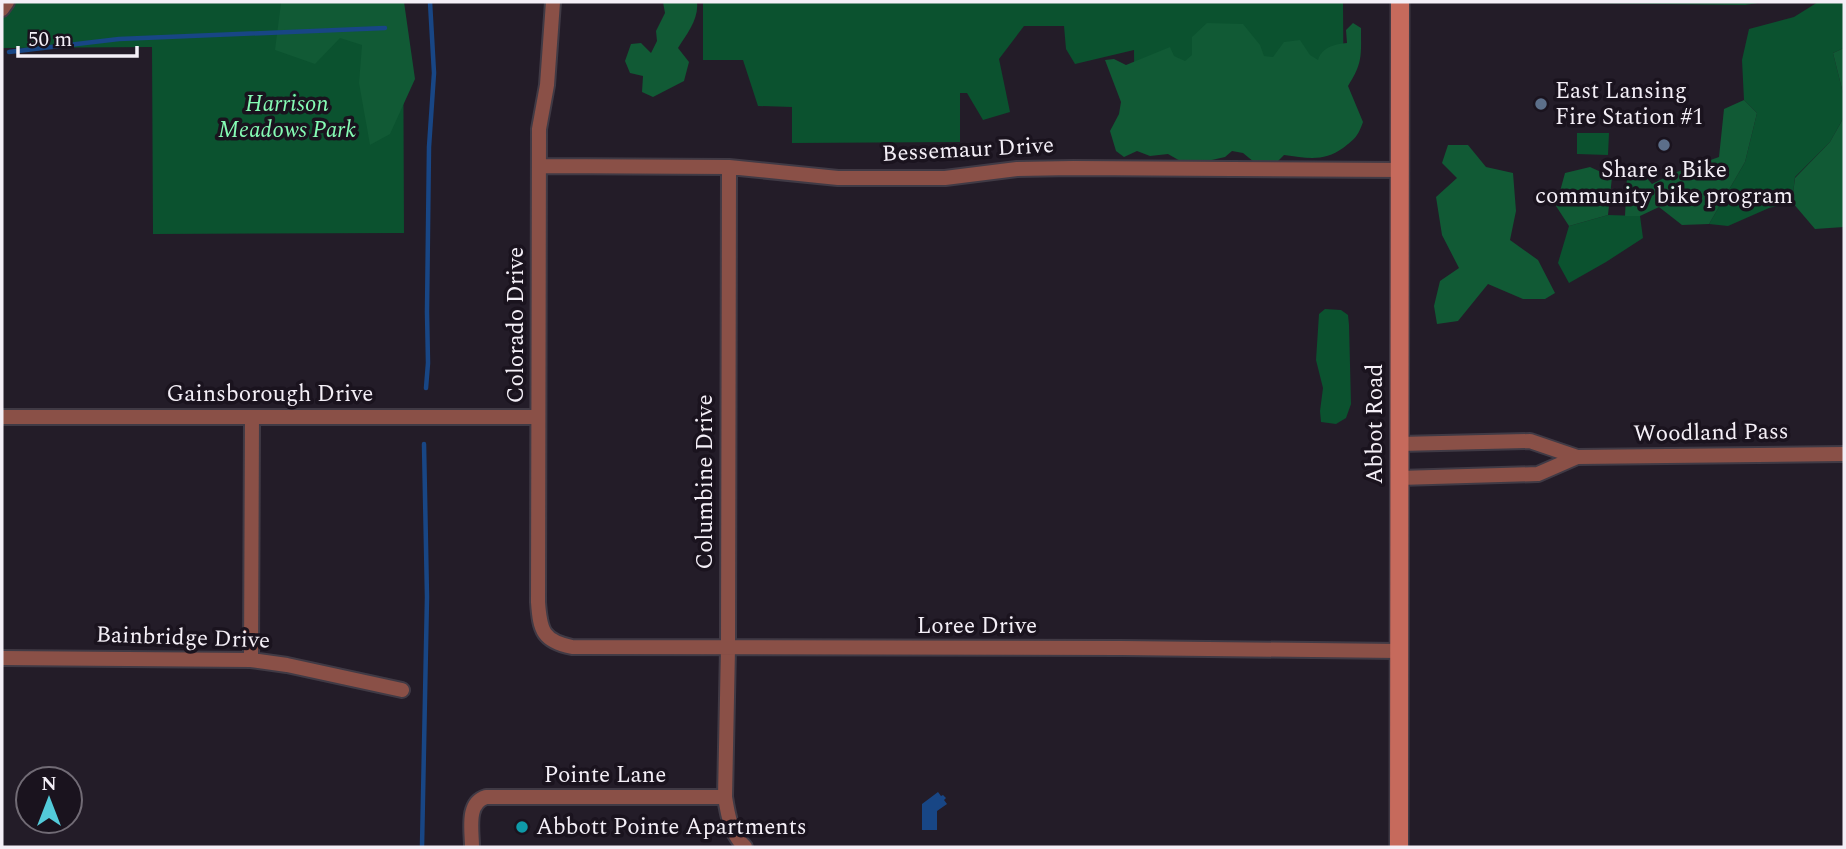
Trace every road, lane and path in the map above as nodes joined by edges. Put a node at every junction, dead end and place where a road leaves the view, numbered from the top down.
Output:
1 (7, 2) edge
2 (554, 2) edge
3 (1400, 2) edge
4 (2, 9) edge
5 (539, 166) junction
6 (729, 167) junction
7 (1400, 170) junction
8 (2, 417) edge
9 (253, 417) junction
10 (538, 417) junction
11 (1399, 444) junction
12 (1844, 454) edge
13 (1577, 457) junction
14 (1399, 478) junction
15 (556, 644) joint
16 (727, 648) junction
17 (1398, 651) junction
18 (2, 659) edge
19 (251, 660) junction
20 (402, 691) dead end
21 (725, 797) junction
22 (472, 847) edge
23 (745, 847) edge
24 (1399, 847) edge

1 - 4 street
2 - 5 street, Colorado Drive
3 - 7 main road, Abbot Road
5 - 6 street, Bessemaur Drive
5 - 10 street, Colorado Drive
6 - 7 street, Bessemaur Drive
6 - 16 street, Columbine Drive
7 - 11 main road, Abbot Road
8 - 9 street, Gainsborough Drive
9 - 10 street, Gainsborough Drive
9 - 19 street
10 - 15 street, Colorado Drive
11 - 13 street, Woodland Pass
11 - 14 main road, Abbot Road
12 - 13 street, Woodland Pass
13 - 14 street, Woodland Pass
14 - 17 main road, Abbot Road
15 - 16 street, Loree Drive
16 - 17 street, Loree Drive
16 - 21 street, Columbine Drive
17 - 24 main road, Abbot Road
18 - 19 street, Bainbridge Drive
19 - 20 street, Bainbridge Drive
21 - 22 street, Pointe Lane
21 - 23 street

